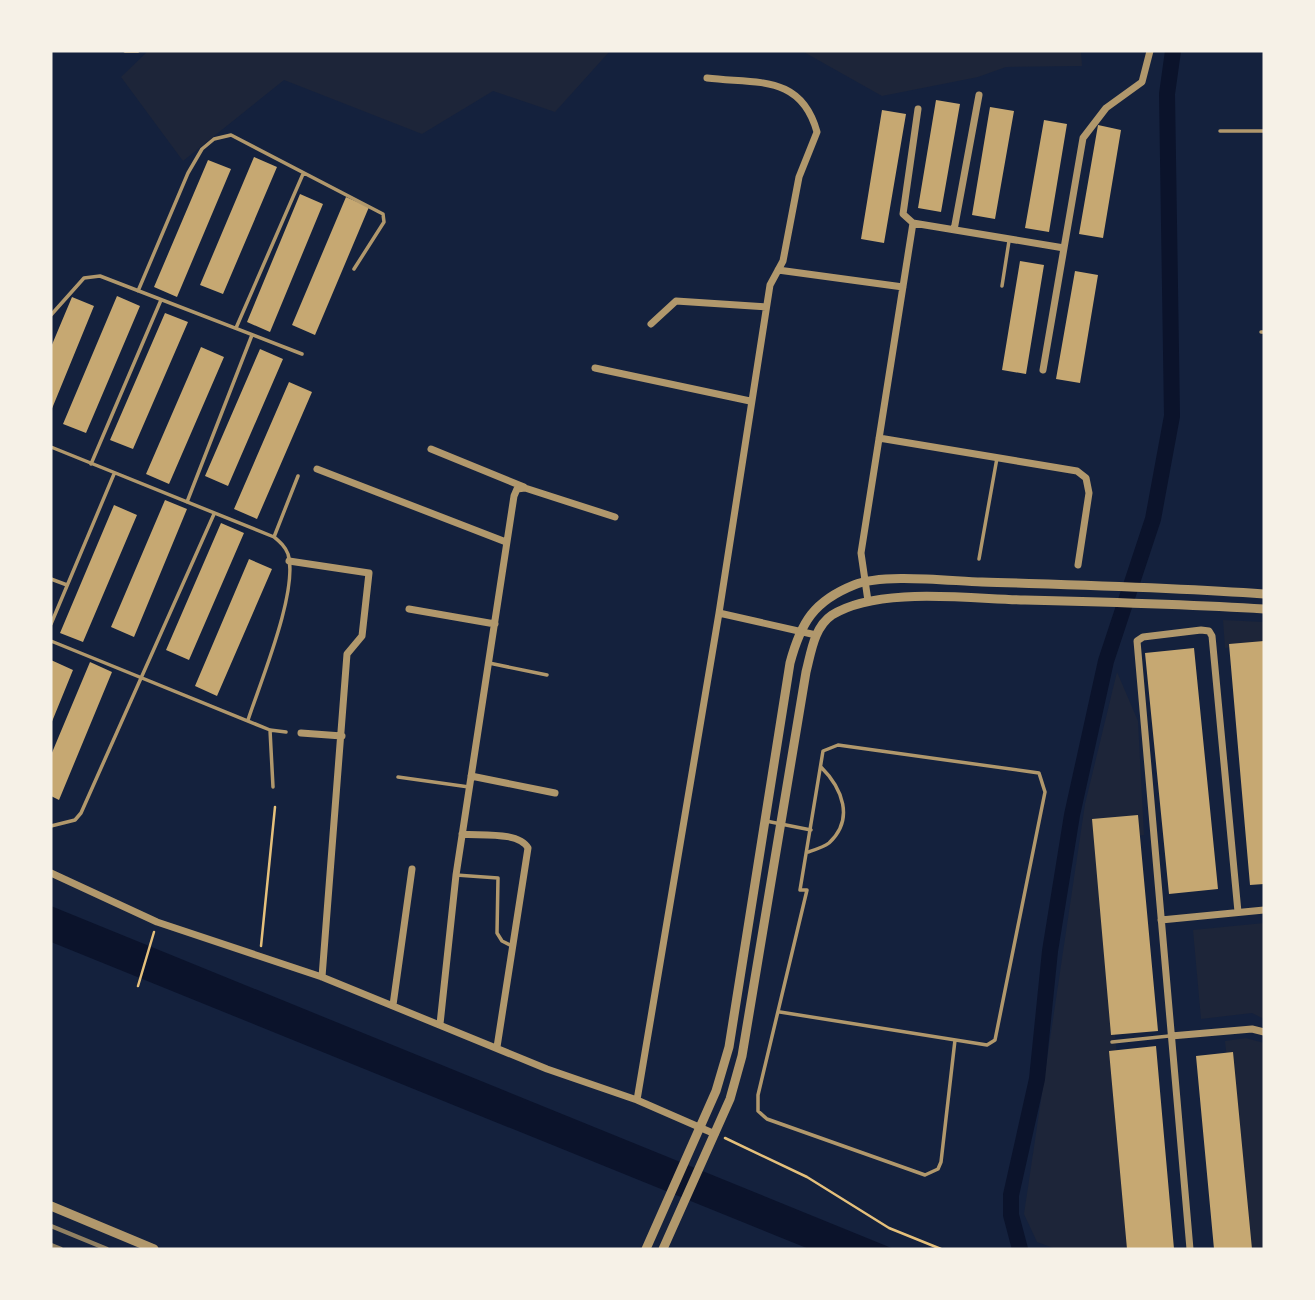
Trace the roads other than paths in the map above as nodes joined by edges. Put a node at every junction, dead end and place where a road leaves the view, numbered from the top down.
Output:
1 (125, 51) edge
2 (138, 51) edge
3 (1150, 51) edge
4 (707, 78) dead end
5 (979, 95) dead end
6 (918, 109) dead end
7 (1220, 131) dead end
8 (1264, 131) edge
9 (303, 174) junction
10 (913, 223) junction
11 (954, 230) junction
12 (1009, 239) junction
13 (1064, 247) junction
14 (354, 269) dead end
15 (778, 270) junction
16 (1002, 286) dead end
17 (903, 287) junction
18 (138, 291) junction
19 (161, 300) junction
20 (766, 307) junction
21 (51, 315) edge
22 (651, 324) dead end
23 (236, 328) junction
24 (252, 335) junction
25 (302, 354) dead end
26 (595, 368) dead end
27 (1043, 370) dead end
28 (750, 401) junction
29 (879, 438) junction
30 (51, 447) edge
31 (431, 449) dead end
32 (997, 457) junction
33 (90, 464) junction
34 (317, 469) dead end
35 (114, 473) junction
36 (298, 476) dead end
37 (525, 488) junction
38 (187, 502) junction
39 (214, 513) junction
40 (615, 517) dead end
41 (274, 537) junction
42 (506, 542) junction
43 (979, 559) dead end
44 (289, 561) junction
45 (1078, 565) dead end
46 (51, 579) edge
47 (864, 583) junction
48 (67, 585) junction
49 (1264, 594) edge
50 (868, 601) junction
51 (410, 609) dead end
52 (1264, 609) edge
53 (719, 613) junction
54 (51, 624) edge
55 (495, 624) junction
56 (799, 630) junction
57 (816, 635) junction
58 (51, 640) edge
59 (489, 663) junction
60 (547, 675) dead end
61 (141, 677) junction
62 (248, 720) junction
63 (270, 730) junction
64 (286, 732) dead end
65 (301, 733) dead end
66 (342, 736) junction
67 (821, 767) junction
68 (471, 776) junction
69 (398, 777) dead end
70 (273, 787) dead end
71 (470, 788) junction
72 (555, 793) dead end
73 (766, 821) junction
74 (783, 824) junction
75 (51, 825) edge
76 (810, 830) junction
77 (463, 834) junction
78 (807, 853) junction
79 (412, 869) dead end
80 (51, 873) edge
81 (456, 875) junction
82 (1264, 910) edge
83 (1238, 912) junction
84 (1161, 920) junction
85 (514, 947) junction
86 (322, 977) junction
87 (393, 1005) junction
88 (780, 1012) junction
89 (440, 1024) junction
90 (1264, 1032) edge
91 (1171, 1036) junction
92 (955, 1040) junction
93 (1112, 1042) dead end
94 (497, 1046) junction
95 (637, 1100) junction
96 (701, 1128) junction
97 (715, 1134) junction
98 (51, 1206) edge
99 (153, 1249) edge
100 (646, 1249) edge
101 (663, 1249) edge
102 (1190, 1249) edge

1 - 2 lane
3 - 13 street
4 - 15 street
5 - 11 street
6 - 10 street
7 - 8 lane
9 - 14 lane
9 - 18 lane
9 - 23 lane
10 - 11 street
10 - 17 street
11 - 12 street
12 - 13 street
12 - 16 lane
13 - 27 street
15 - 17 street
15 - 20 street
17 - 29 street
18 - 19 lane
18 - 21 lane
19 - 23 lane
19 - 33 lane
20 - 22 street
20 - 28 street
23 - 24 lane
24 - 25 lane
24 - 38 lane
26 - 28 street
28 - 53 street
29 - 32 street
29 - 47 street
30 - 33 lane
31 - 37 street
32 - 43 lane
32 - 45 street
33 - 35 lane
34 - 42 street
35 - 38 lane
35 - 48 lane
36 - 41 lane
37 - 40 street
37 - 42 street
38 - 39 lane
39 - 41 lane
39 - 61 lane
41 - 44 lane
42 - 55 street
44 - 62 lane
44 - 66 street
46 - 48 lane
47 - 49 street
47 - 50 street
47 - 56 street
48 - 54 lane
50 - 52 street
50 - 57 street
51 - 55 street
53 - 56 street
53 - 95 street
55 - 59 street
56 - 57 street
56 - 73 street
57 - 74 street
58 - 61 lane
59 - 60 lane
59 - 68 street
61 - 62 lane
61 - 75 lane
62 - 63 lane
63 - 64 lane
63 - 70 lane
65 - 66 street
66 - 86 street
67 - 76 lane
67 - 78 lane
67 - 92 lane
68 - 71 street
68 - 72 street
69 - 71 lane
71 - 77 street
73 - 74 lane
73 - 96 street
74 - 76 lane
74 - 97 street
76 - 78 lane
77 - 81 street
77 - 85 street
78 - 88 lane
79 - 87 street
80 - 86 street
81 - 85 lane
81 - 89 street
82 - 83 street
83 - 84 street
83 - 84 street
84 - 91 street
85 - 94 street
86 - 87 street
87 - 89 street
88 - 92 lane
88 - 92 lane
89 - 94 street
90 - 91 street
91 - 93 lane
91 - 102 street
94 - 95 street
95 - 96 street
96 - 97 street
96 - 100 street
97 - 101 street
98 - 99 street

